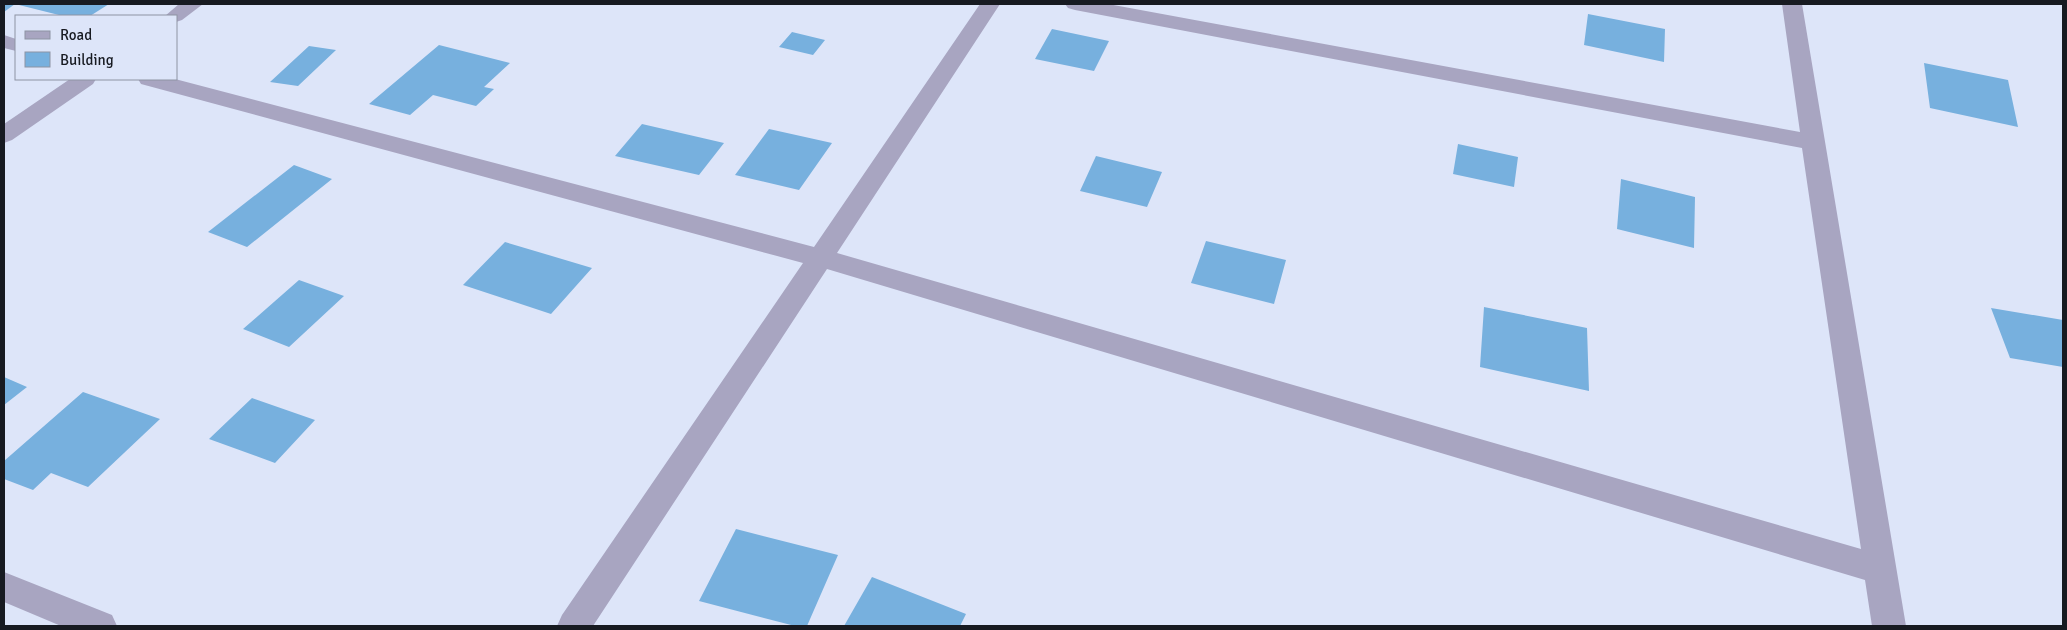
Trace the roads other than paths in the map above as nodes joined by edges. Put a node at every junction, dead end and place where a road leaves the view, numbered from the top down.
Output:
1 (193, 4) edge
2 (990, 4) edge
3 (1074, 4) edge
4 (1792, 4) edge
5 (176, 15) edge
6 (83, 80) edge
7 (153, 80) edge
8 (4, 135) edge
9 (1813, 142) junction
10 (820, 258) junction
11 (1879, 569) junction
12 (4, 586) edge
13 (100, 626) edge
14 (574, 626) edge
15 (1889, 626) edge

1 - 5 street
2 - 10 street
3 - 9 street
4 - 9 street
6 - 8 street
7 - 10 street
9 - 11 street
10 - 11 street
10 - 14 street
11 - 15 street
12 - 13 street

